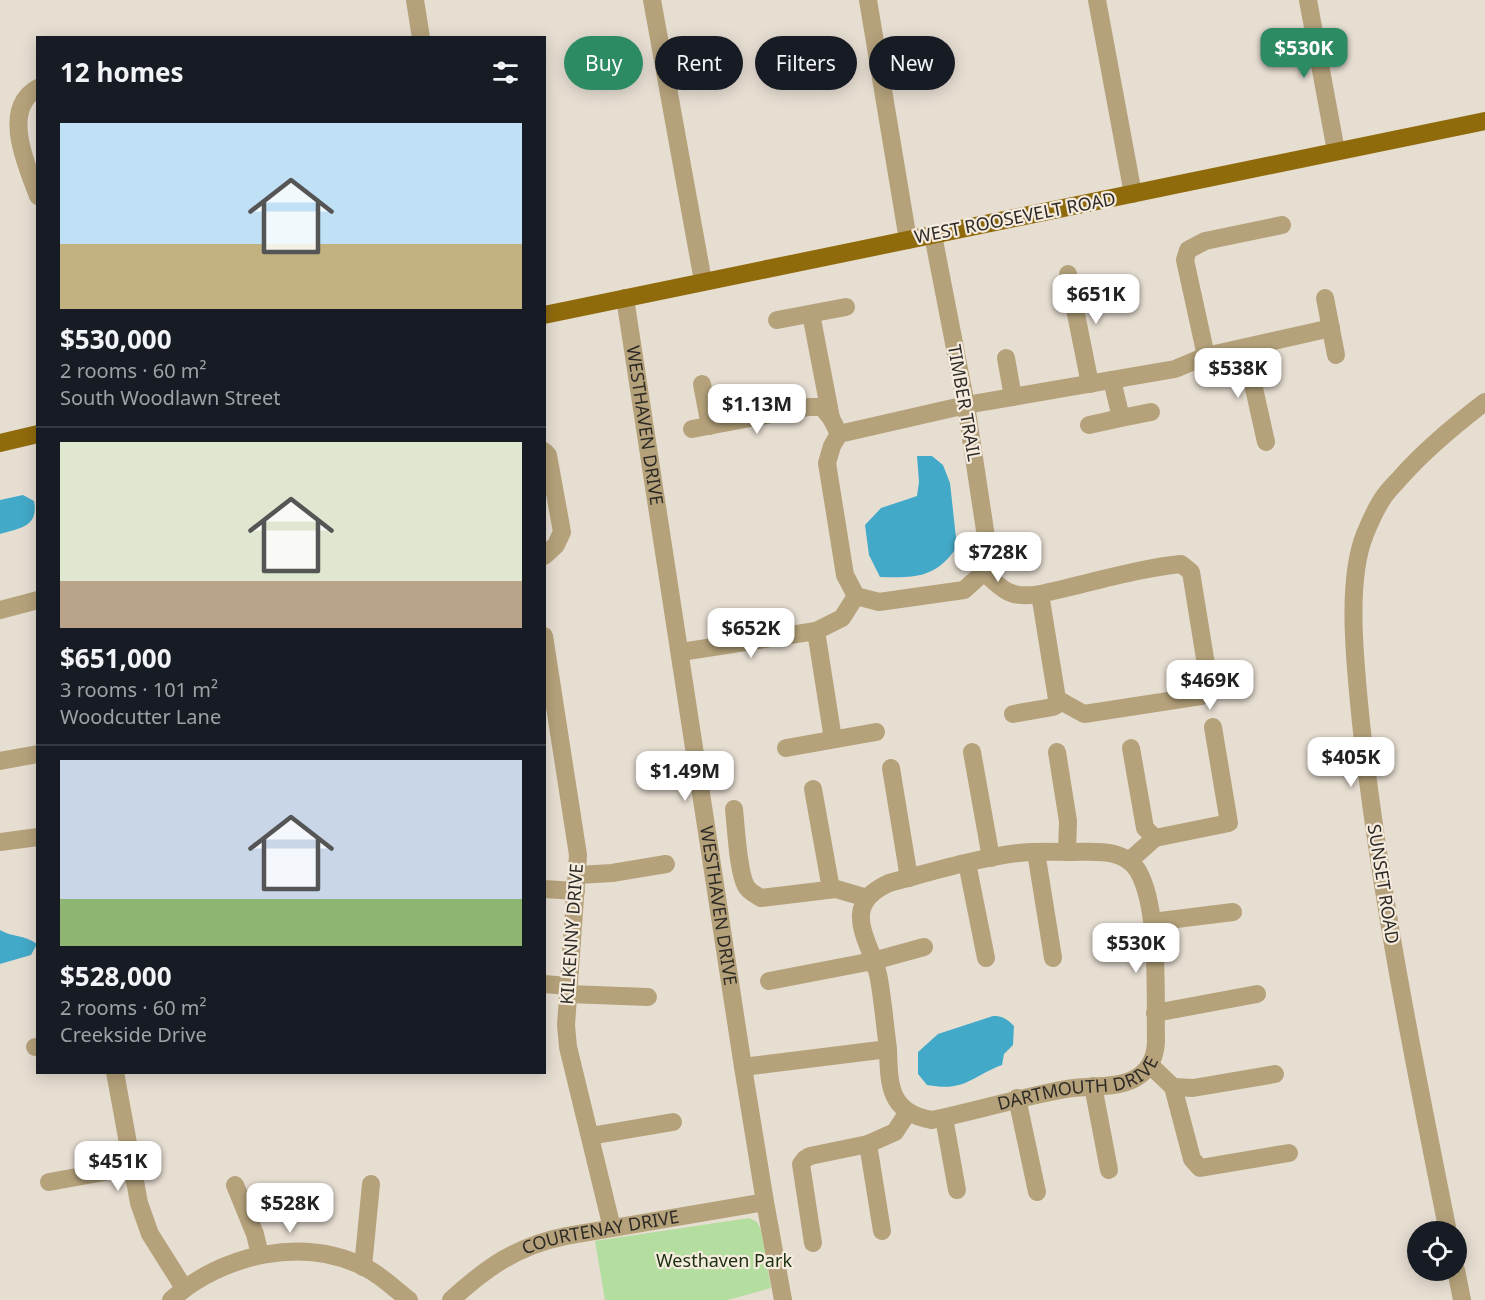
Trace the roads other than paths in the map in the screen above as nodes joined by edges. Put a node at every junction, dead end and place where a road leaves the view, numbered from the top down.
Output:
1 (415, 0) edge
2 (652, 0) edge
3 (868, 0) edge
4 (1097, 0) edge
5 (1308, 0) edge
6 (421, 36) edge
7 (36, 89) edge
8 (1485, 121) edge
9 (1336, 151) junction
10 (36, 191) edge
11 (1132, 194) junction
12 (1282, 225) dead end
13 (933, 234) junction
14 (908, 240) junction
15 (1068, 274) dead end
16 (703, 281) junction
17 (625, 298) junction
18 (1325, 298) dead end
19 (846, 307) dead end
20 (811, 314) junction
21 (546, 315) edge
22 (777, 320) dead end
23 (1331, 328) junction
24 (1245, 348) junction
25 (1336, 355) dead end
26 (1206, 356) junction
27 (1006, 358) dead end
28 (1112, 380) junction
29 (702, 384) dead end
30 (1090, 384) junction
31 (1013, 397) junction
32 (1485, 402) edge
33 (966, 405) junction
34 (1151, 412) dead end
35 (1121, 418) junction
36 (1089, 425) dead end
37 (835, 426) junction
38 (36, 434) edge
39 (1266, 442) dead end
40 (0, 443) edge
41 (546, 452) edge
42 (546, 554) edge
43 (984, 572) junction
44 (1040, 594) junction
45 (856, 596) junction
46 (36, 601) edge
47 (0, 610) edge
48 (816, 631) junction
49 (681, 652) junction
50 (546, 657) edge
51 (1062, 702) junction
52 (551, 711) edge
53 (1013, 714) dead end
54 (1213, 727) dead end
55 (876, 732) dead end
56 (833, 740) junction
57 (786, 747) dead end
58 (1131, 748) dead end
59 (972, 752) dead end
60 (1057, 752) dead end
61 (36, 754) edge
62 (0, 761) edge
63 (891, 768) dead end
64 (813, 789) dead end
65 (734, 809) dead end
66 (36, 837) edge
67 (1155, 838) junction
68 (0, 842) edge
69 (1036, 852) junction
70 (1067, 852) junction
71 (991, 858) junction
72 (1129, 861) junction
73 (967, 863) junction
74 (666, 864) dead end
75 (909, 878) junction
76 (577, 883) junction
77 (546, 889) edge
78 (831, 890) junction
79 (867, 898) junction
80 (1233, 912) dead end
81 (1152, 922) junction
82 (924, 947) dead end
83 (986, 958) dead end
84 (1053, 958) dead end
85 (873, 961) junction
86 (769, 981) dead end
87 (546, 984) edge
88 (568, 990) junction
89 (1257, 993) dead end
90 (648, 997) dead end
91 (1155, 1012) junction
92 (888, 1049) junction
93 (1150, 1065) junction
94 (743, 1066) junction
95 (115, 1074) edge
96 (1275, 1074) dead end
97 (1094, 1086) junction
98 (1173, 1086) junction
99 (1017, 1098) junction
100 (908, 1112) junction
101 (944, 1118) junction
102 (673, 1122) dead end
103 (590, 1136) junction
104 (868, 1144) junction
105 (1289, 1153) dead end
106 (132, 1167) junction
107 (1109, 1170) dead end
108 (49, 1182) dead end
109 (371, 1184) dead end
110 (235, 1185) dead end
111 (957, 1190) dead end
112 (1037, 1192) dead end
113 (765, 1202) junction
114 (1446, 1221) edge
115 (612, 1228) junction
116 (882, 1231) dead end
117 (813, 1243) dead end
118 (260, 1255) junction
119 (363, 1267) junction
120 (1458, 1281) edge
121 (178, 1294) edge
122 (409, 1300) edge
123 (451, 1300) edge
124 (783, 1300) edge
125 (1462, 1300) edge

1 - 6 street
2 - 16 street
3 - 14 street
4 - 11 street
5 - 9 street
7 - 10 street
8 - 9 main road, WEST ROOSEVELT ROAD
9 - 11 main road, WEST ROOSEVELT ROAD
11 - 13 main road, WEST ROOSEVELT ROAD
12 - 26 street
13 - 14 main road, WEST ROOSEVELT ROAD
13 - 33 street, TIMBER TRAIL
14 - 16 main road, WEST ROOSEVELT ROAD
15 - 30 street
16 - 17 main road, WEST ROOSEVELT ROAD
17 - 21 main road, WEST ROOSEVELT ROAD
17 - 49 street, WESTHAVEN DRIVE
18 - 23 street
19 - 20 street
20 - 22 street
20 - 37 street
23 - 24 street
23 - 25 street
24 - 26 street
24 - 39 street
26 - 28 street
27 - 31 street
28 - 30 street
28 - 35 street
29 - 37 street
30 - 31 street
31 - 33 street
32 - 114 street, SUNSET ROAD
33 - 37 street
33 - 43 street, TIMBER TRAIL
34 - 35 street
35 - 36 street
37 - 45 street
38 - 40 main road
41 - 42 street
43 - 44 street
43 - 45 street
44 - 51 street
44 - 51 street
45 - 48 street
46 - 47 street
48 - 49 street
48 - 56 street
49 - 94 street, WESTHAVEN DRIVE
50 - 52 street, KILKENNY DRIVE
51 - 53 street
52 - 76 street, KILKENNY DRIVE
54 - 67 street
55 - 56 street
56 - 57 street
58 - 67 street
59 - 71 street
60 - 70 street
61 - 62 street
63 - 75 street
64 - 78 street
65 - 78 street
66 - 68 street
67 - 72 street
69 - 70 street
69 - 71 street
69 - 84 street
70 - 72 street
71 - 73 street
72 - 81 street, DARTMOUTH DRIVE
73 - 75 street
73 - 83 street
74 - 76 street
75 - 79 street
76 - 77 street
76 - 88 street, KILKENNY DRIVE
78 - 79 street
79 - 85 street
80 - 81 street
81 - 91 street, DARTMOUTH DRIVE
82 - 85 street
85 - 86 street
85 - 92 street
87 - 88 street
88 - 90 street
88 - 103 street, KILKENNY DRIVE
89 - 91 street
91 - 93 street, DARTMOUTH DRIVE
92 - 94 street
92 - 100 street
93 - 97 street, DARTMOUTH DRIVE
93 - 98 street
94 - 113 street, WESTHAVEN DRIVE
95 - 106 street
96 - 98 street
97 - 99 street, DARTMOUTH DRIVE
97 - 107 street
98 - 105 street
99 - 101 street, DARTMOUTH DRIVE
99 - 112 street
100 - 101 street, DARTMOUTH DRIVE
100 - 104 street
101 - 111 street
102 - 103 street
103 - 115 street, KILKENNY DRIVE
104 - 116 street
104 - 117 street
106 - 108 street
106 - 121 street
109 - 119 street
110 - 118 street
113 - 115 street, COURTENAY DRIVE
113 - 124 street, WESTHAVEN DRIVE
115 - 123 street, COURTENAY DRIVE
118 - 119 street
118 - 121 street
119 - 122 street
120 - 125 street

